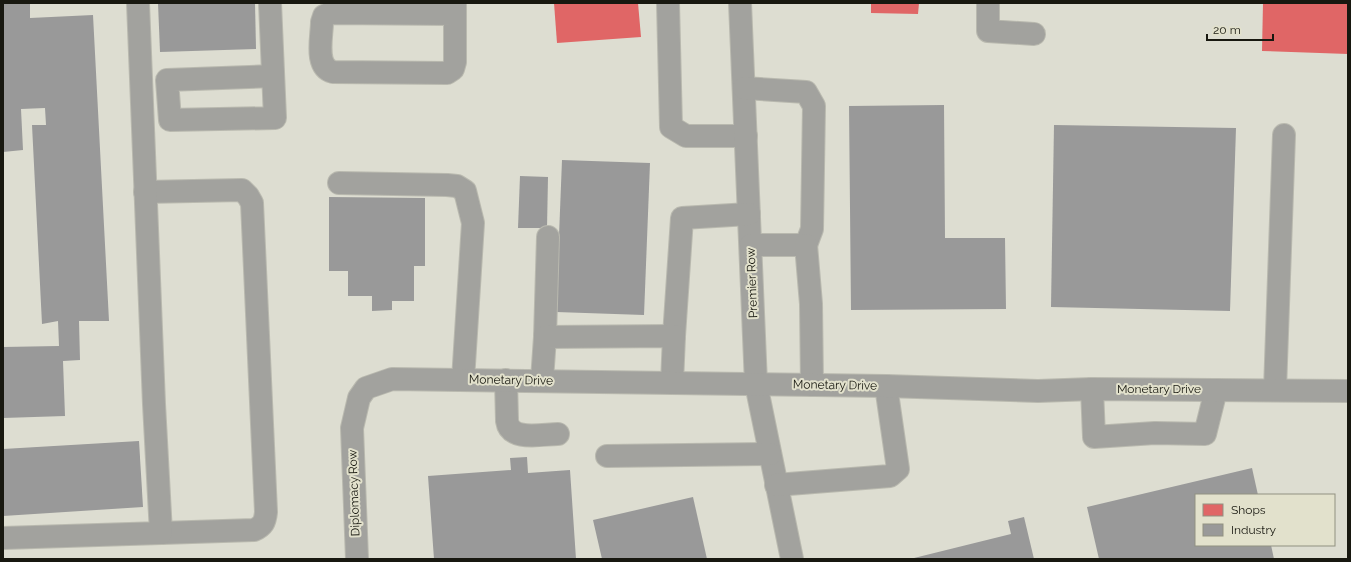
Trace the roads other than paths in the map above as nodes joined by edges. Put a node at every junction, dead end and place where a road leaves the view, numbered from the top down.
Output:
1 (138, 3) edge
2 (270, 3) edge
3 (668, 3) edge
4 (740, 3) edge
5 (988, 3) edge
6 (455, 8) edge
7 (1034, 34) dead end
8 (273, 76) junction
9 (744, 88) junction
10 (1284, 135) dead end
11 (746, 136) junction
12 (339, 183) dead end
13 (145, 192) junction
14 (750, 214) junction
15 (548, 236) dead end
16 (751, 245) junction
17 (806, 245) junction
18 (674, 336) junction
19 (545, 337) junction
20 (463, 380) junction
21 (506, 380) junction
22 (542, 380) junction
23 (672, 383) junction
24 (756, 384) junction
25 (812, 385) junction
26 (886, 386) junction
27 (1092, 389) junction
28 (1216, 390) junction
29 (1274, 390) junction
30 (1348, 391) edge
31 (352, 428) joint
32 (558, 434) dead end
33 (770, 454) junction
34 (607, 456) dead end
35 (776, 485) junction
36 (161, 533) junction
37 (3, 538) edge
38 (357, 559) edge
39 (792, 559) edge

1 - 13 street
2 - 8 street
3 - 11 street
4 - 9 street, Premier Row
5 - 7 street
6 - 6 street
8 - 8 street
9 - 11 street, Premier Row
9 - 17 street
10 - 29 street
11 - 14 street, Premier Row
12 - 20 street
13 - 36 street
13 - 36 street
14 - 16 street, Premier Row
14 - 18 street
15 - 19 street
16 - 17 street
16 - 24 street, Premier Row
17 - 25 street
18 - 19 street
18 - 23 street
19 - 22 street
20 - 21 street, Monetary Drive
20 - 31 street, Monetary Drive
21 - 22 street, Monetary Drive
21 - 32 street
22 - 23 street, Monetary Drive
23 - 24 street, Monetary Drive
24 - 25 street, Monetary Drive
24 - 33 street, Premier Row
25 - 26 street, Monetary Drive
26 - 27 street, Monetary Drive
26 - 35 street
27 - 28 street, Monetary Drive
27 - 28 street
28 - 29 street, Monetary Drive
29 - 30 street, Monetary Drive
31 - 38 street, Diplomacy Row
33 - 34 street
33 - 35 street, Premier Row
35 - 39 street, Premier Row
36 - 37 street

